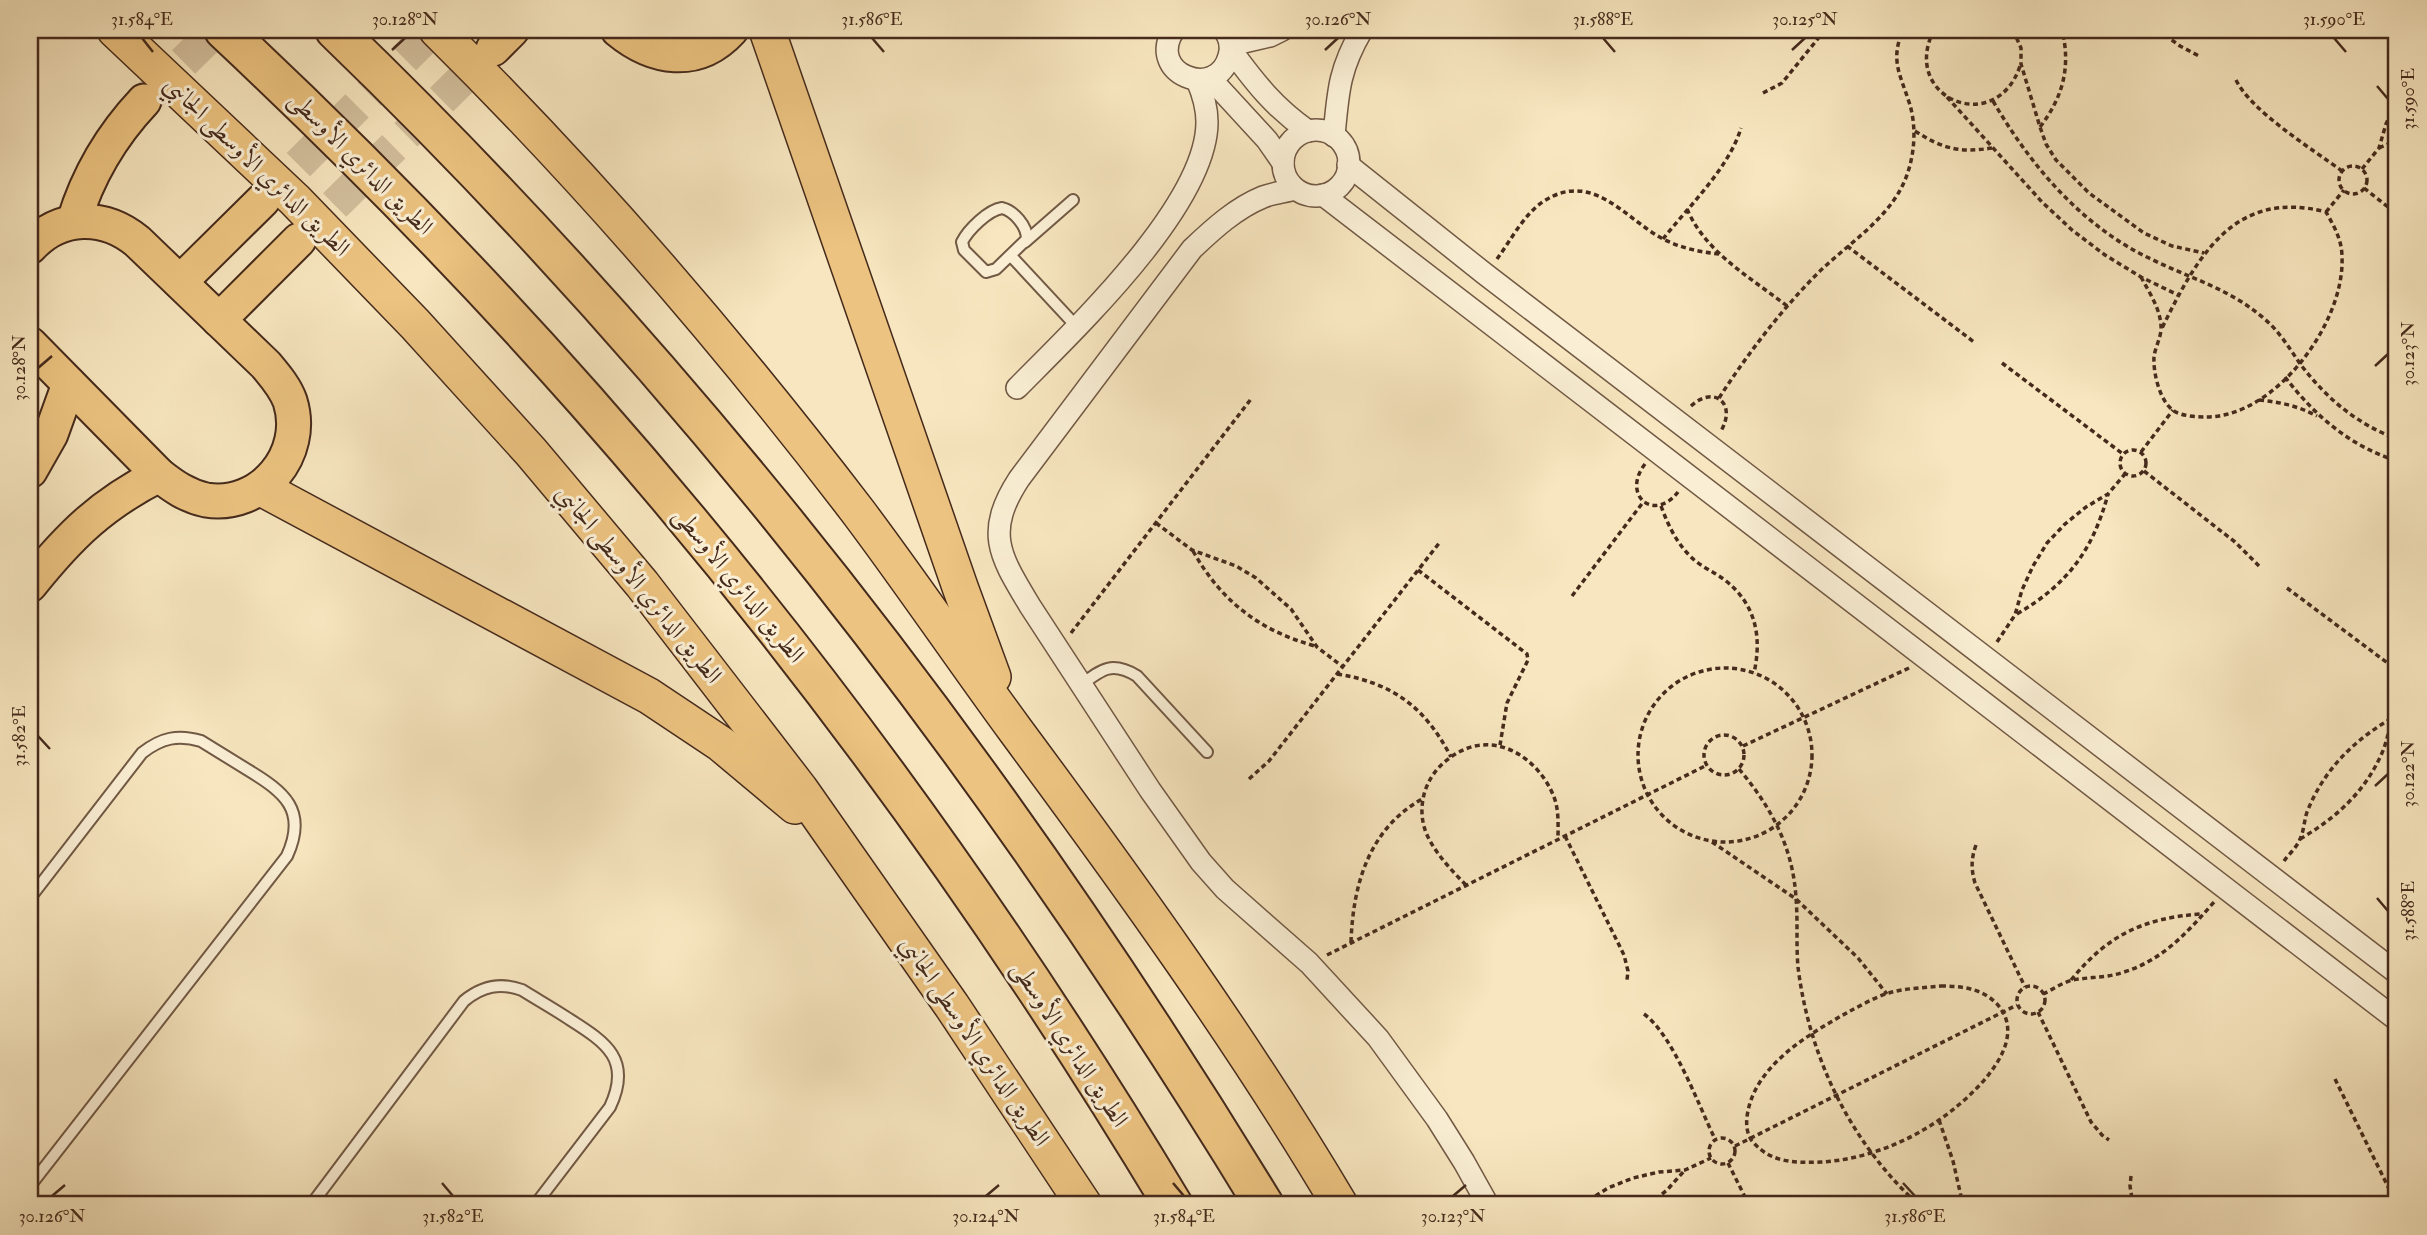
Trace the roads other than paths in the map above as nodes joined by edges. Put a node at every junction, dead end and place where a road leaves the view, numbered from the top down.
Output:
1 (115, 30) edge
2 (224, 30) edge
3 (335, 30) edge
4 (437, 30) edge
5 (618, 30) edge
6 (731, 30) edge
7 (767, 30) edge
8 (1154, 30) edge
9 (1174, 30) edge
10 (1282, 30) edge
11 (1362, 30) edge
12 (1228, 42) edge
13 (1166, 50) junction
14 (1204, 79) junction
15 (144, 101) tunnel mouth
16 (1308, 131) junction
17 (1334, 136) junction
18 (1283, 163) junction
19 (1348, 165) junction
20 (1295, 189) junction
21 (1322, 195) junction
22 (263, 200) tunnel mouth
23 (1073, 200) dead end
24 (74, 222) junction
25 (299, 240) tunnel mouth
26 (1025, 243) junction
27 (30, 247) edge
28 (1011, 256) junction
29 (180, 282) junction
30 (219, 320) junction
31 (1077, 327) junction
32 (30, 344) edge
33 (69, 384) junction
34 (1017, 388) dead end
35 (30, 471) edge
36 (159, 475) junction
37 (261, 488) junction
38 (30, 585) edge
39 (1081, 685) junction
40 (1017, 731) junction
41 (1207, 752) dead end
42 (2236, 849) junction
43 (849, 861) junction
44 (2213, 879) junction
45 (30, 898) edge
46 (2397, 973) edge
47 (2397, 1020) edge
48 (30, 1186) edge
49 (311, 1205) edge
50 (535, 1205) edge
51 (1084, 1205) edge
52 (1173, 1205) edge
53 (1265, 1205) edge
54 (1340, 1205) edge
55 (1488, 1205) edge

1 - 43 highway, الطريق الدائري الأوسطى الجانبي
2 - 52 highway, الطريق الدائري الأوسطى
3 - 53 highway
4 - 40 highway
5 - 6 main road
7 - 40 highway
8 - 13 street
9 - 13 street
10 - 12 street
11 - 17 street
12 - 14 street
12 - 16 street
13 - 14 street
14 - 18 street
14 - 31 street
15 - 24 main road
16 - 17 street
16 - 18 street
17 - 19 street
18 - 20 street
19 - 21 street
19 - 42 street
20 - 21 street
20 - 39 street
21 - 44 street
22 - 29 main road
23 - 26 lane
24 - 27 main road
24 - 29 main road
25 - 30 main road
26 - 28 lane
26 - 28 lane
28 - 31 lane
29 - 30 main road
30 - 37 main road
31 - 34 street
32 - 33 main road
33 - 35 main road
33 - 36 main road
36 - 37 main road
36 - 38 main road
37 - 43 highway
39 - 41 lane
39 - 55 street
40 - 54 highway
42 - 44 street
42 - 46 street
43 - 51 highway, الطريق الدائري الأوسطى الجانبي
44 - 47 street
45 - 48 lane
49 - 50 lane

